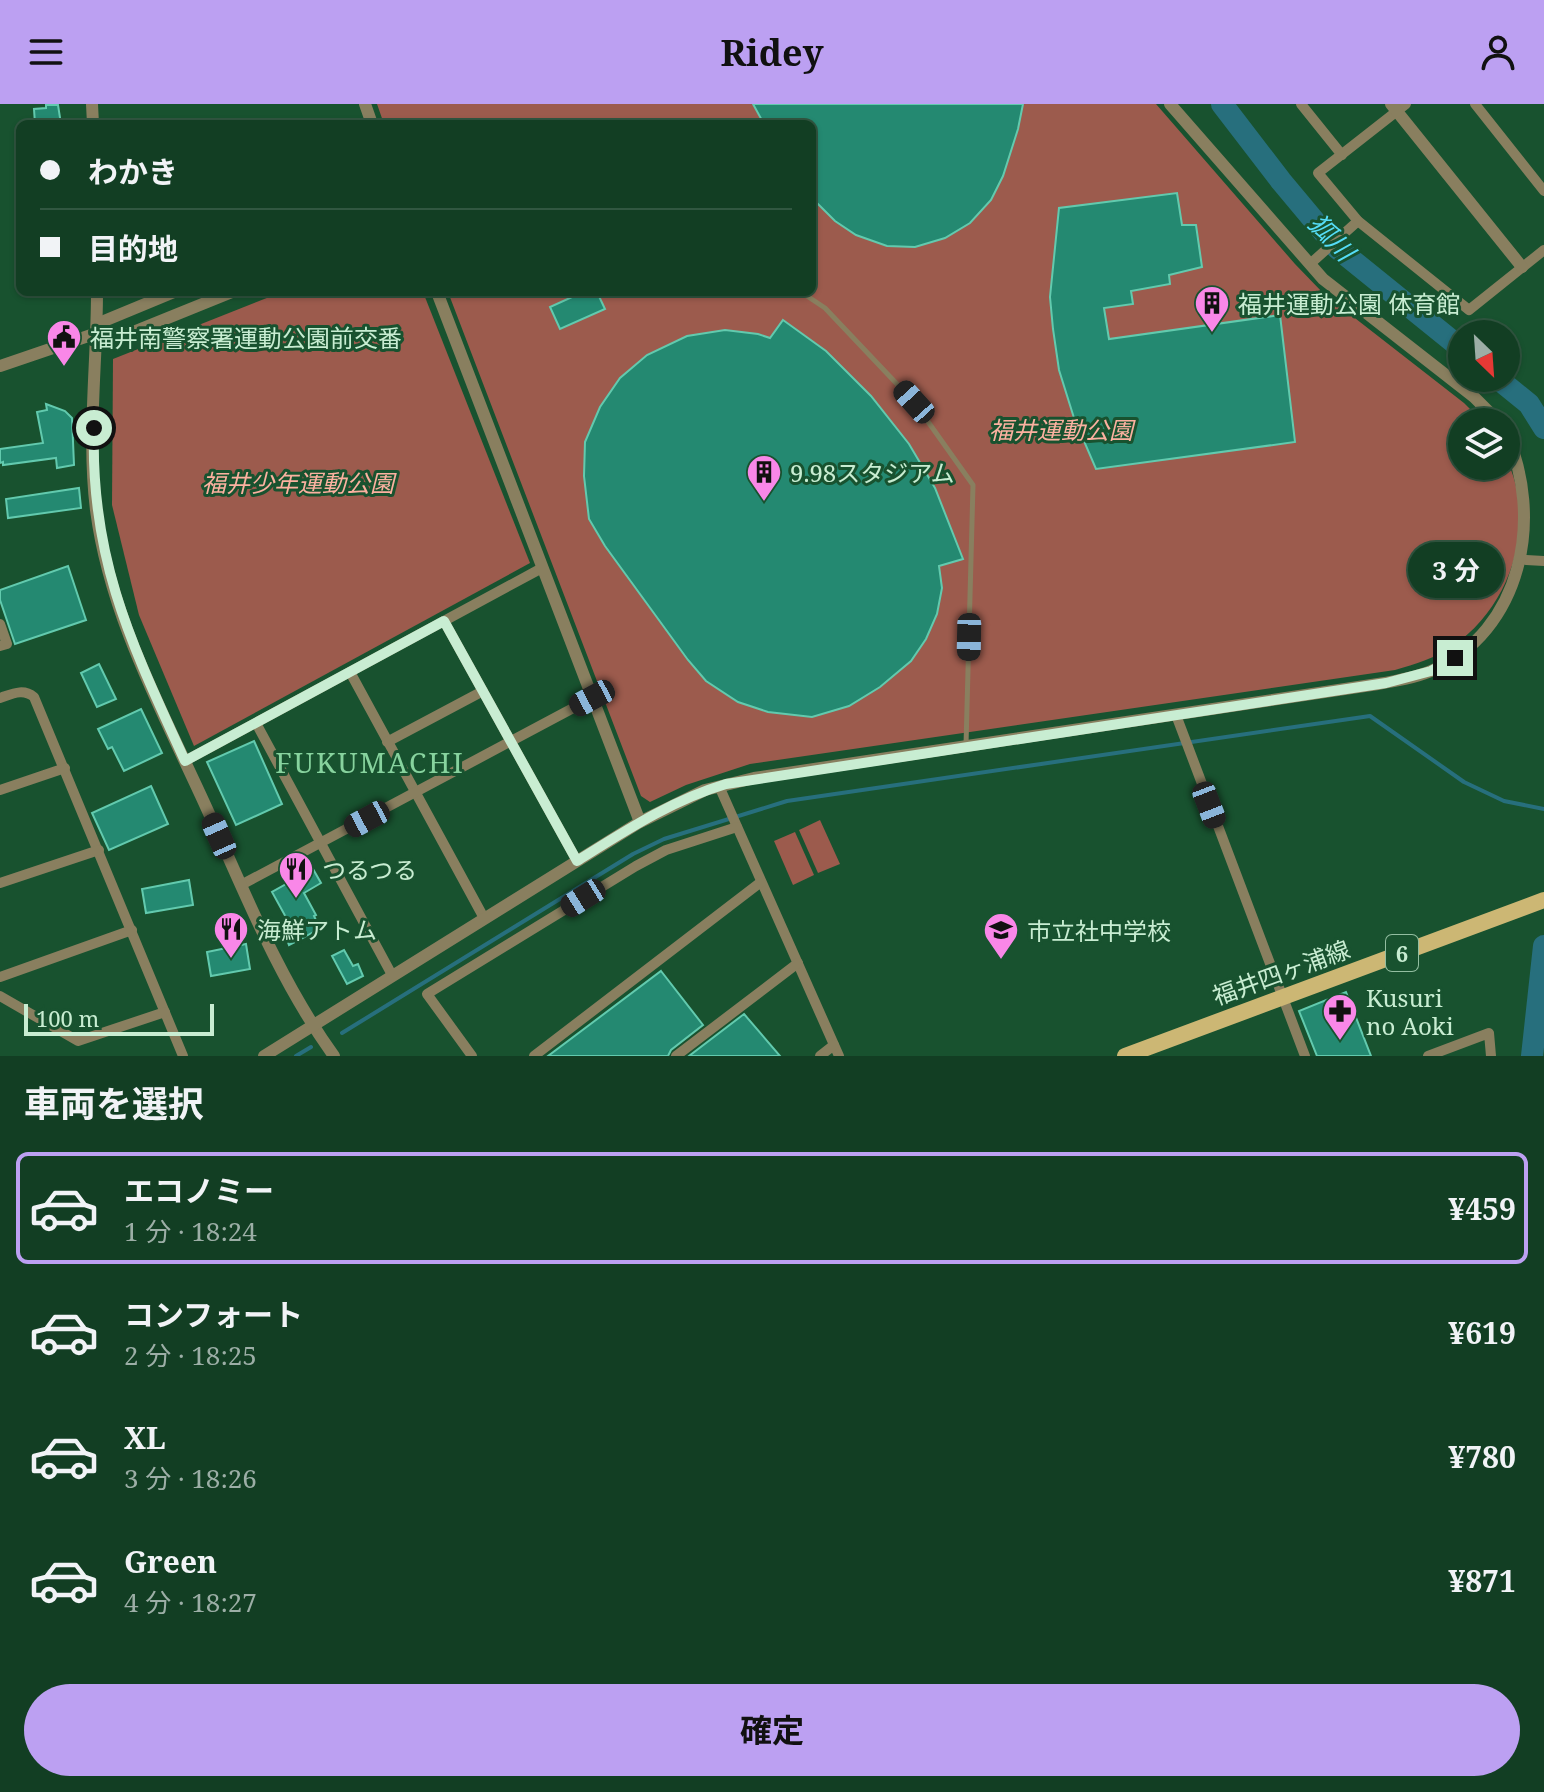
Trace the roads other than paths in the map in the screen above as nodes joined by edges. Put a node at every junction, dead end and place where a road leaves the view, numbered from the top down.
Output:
1 (1170, 104) edge
2 (1301, 104) edge
3 (1475, 104) edge
4 (1398, 106) edge
5 (1342, 155) junction
6 (1544, 191) edge
7 (1358, 221) junction
8 (1544, 250) edge
9 (1314, 260) junction
10 (1522, 267) junction
11 (97, 296) edge
12 (164, 296) edge
13 (222, 296) edge
14 (439, 296) edge
15 (807, 296) edge
16 (97, 333) junction
17 (0, 366) edge
18 (1485, 408) edge
19 (1520, 461) edge
20 (1526, 560) junction
21 (1544, 561) edge
22 (542, 568) junction
23 (444, 621) junction
24 (0, 624) edge
25 (0, 646) edge
26 (350, 672) junction
27 (483, 691) junction
28 (0, 698) edge
29 (592, 698) junction
30 (1176, 715) junction
31 (256, 723) junction
32 (511, 741) junction
33 (387, 742) junction
34 (966, 746) junction
35 (185, 761) junction
36 (65, 768) junction
37 (719, 786) junction
38 (0, 790) edge
39 (415, 794) junction
40 (640, 822) junction
41 (737, 826) junction
42 (319, 845) junction
43 (99, 850) junction
44 (577, 861) junction
45 (761, 882) junction
46 (0, 883) edge
47 (241, 885) junction
48 (1544, 900) edge
49 (484, 918) junction
50 (132, 930) junction
51 (798, 963) junction
52 (392, 975) junction
53 (0, 977) edge
54 (0, 996) edge
55 (1281, 997) junction
56 (165, 1012) junction
57 (313, 1027) junction
58 (834, 1045) junction
59 (183, 1056) edge
60 (264, 1056) edge
61 (334, 1056) edge
62 (472, 1056) edge
63 (534, 1056) edge
64 (676, 1056) edge
65 (820, 1056) edge
66 (839, 1056) edge
67 (1125, 1056) edge
68 (1305, 1056) edge
69 (1428, 1056) edge
70 (1491, 1056) edge

1 - 9 street
2 - 5 street
3 - 6 street
4 - 5 street
4 - 10 street
5 - 7 street
7 - 9 street
7 - 10 street
8 - 10 street
9 - 18 street
11 - 16 street
12 - 16 street
13 - 16 street
14 - 22 street
15 - 34 lane
16 - 17 street
16 - 35 street
19 - 20 street
20 - 21 street
20 - 30 street
22 - 23 street
22 - 29 street
23 - 26 street
23 - 27 street
24 - 25 street
26 - 31 street
26 - 33 street
27 - 32 street
27 - 33 street
28 - 36 street
29 - 32 street
29 - 40 street
30 - 34 street
30 - 55 street
31 - 35 street
31 - 42 street
32 - 39 street
32 - 44 street
33 - 39 street
34 - 37 street
35 - 47 street
36 - 38 street
36 - 43 street
37 - 40 street
37 - 41 street
39 - 42 street
39 - 49 street
40 - 44 street
41 - 45 street
41 - 62 street
42 - 47 street
42 - 52 street
43 - 46 street
43 - 50 street
44 - 49 street
45 - 51 street
45 - 63 street
47 - 57 street
48 - 55 main road, 福井四ヶ浦線 / 6
49 - 52 street
50 - 53 street
50 - 56 street
51 - 58 street
51 - 64 street
52 - 57 street
54 - 56 street
55 - 67 main road, 福井四ヶ浦線 / 6
55 - 68 street
56 - 59 street
57 - 60 street
57 - 61 street
58 - 65 street
58 - 66 street
69 - 70 street

